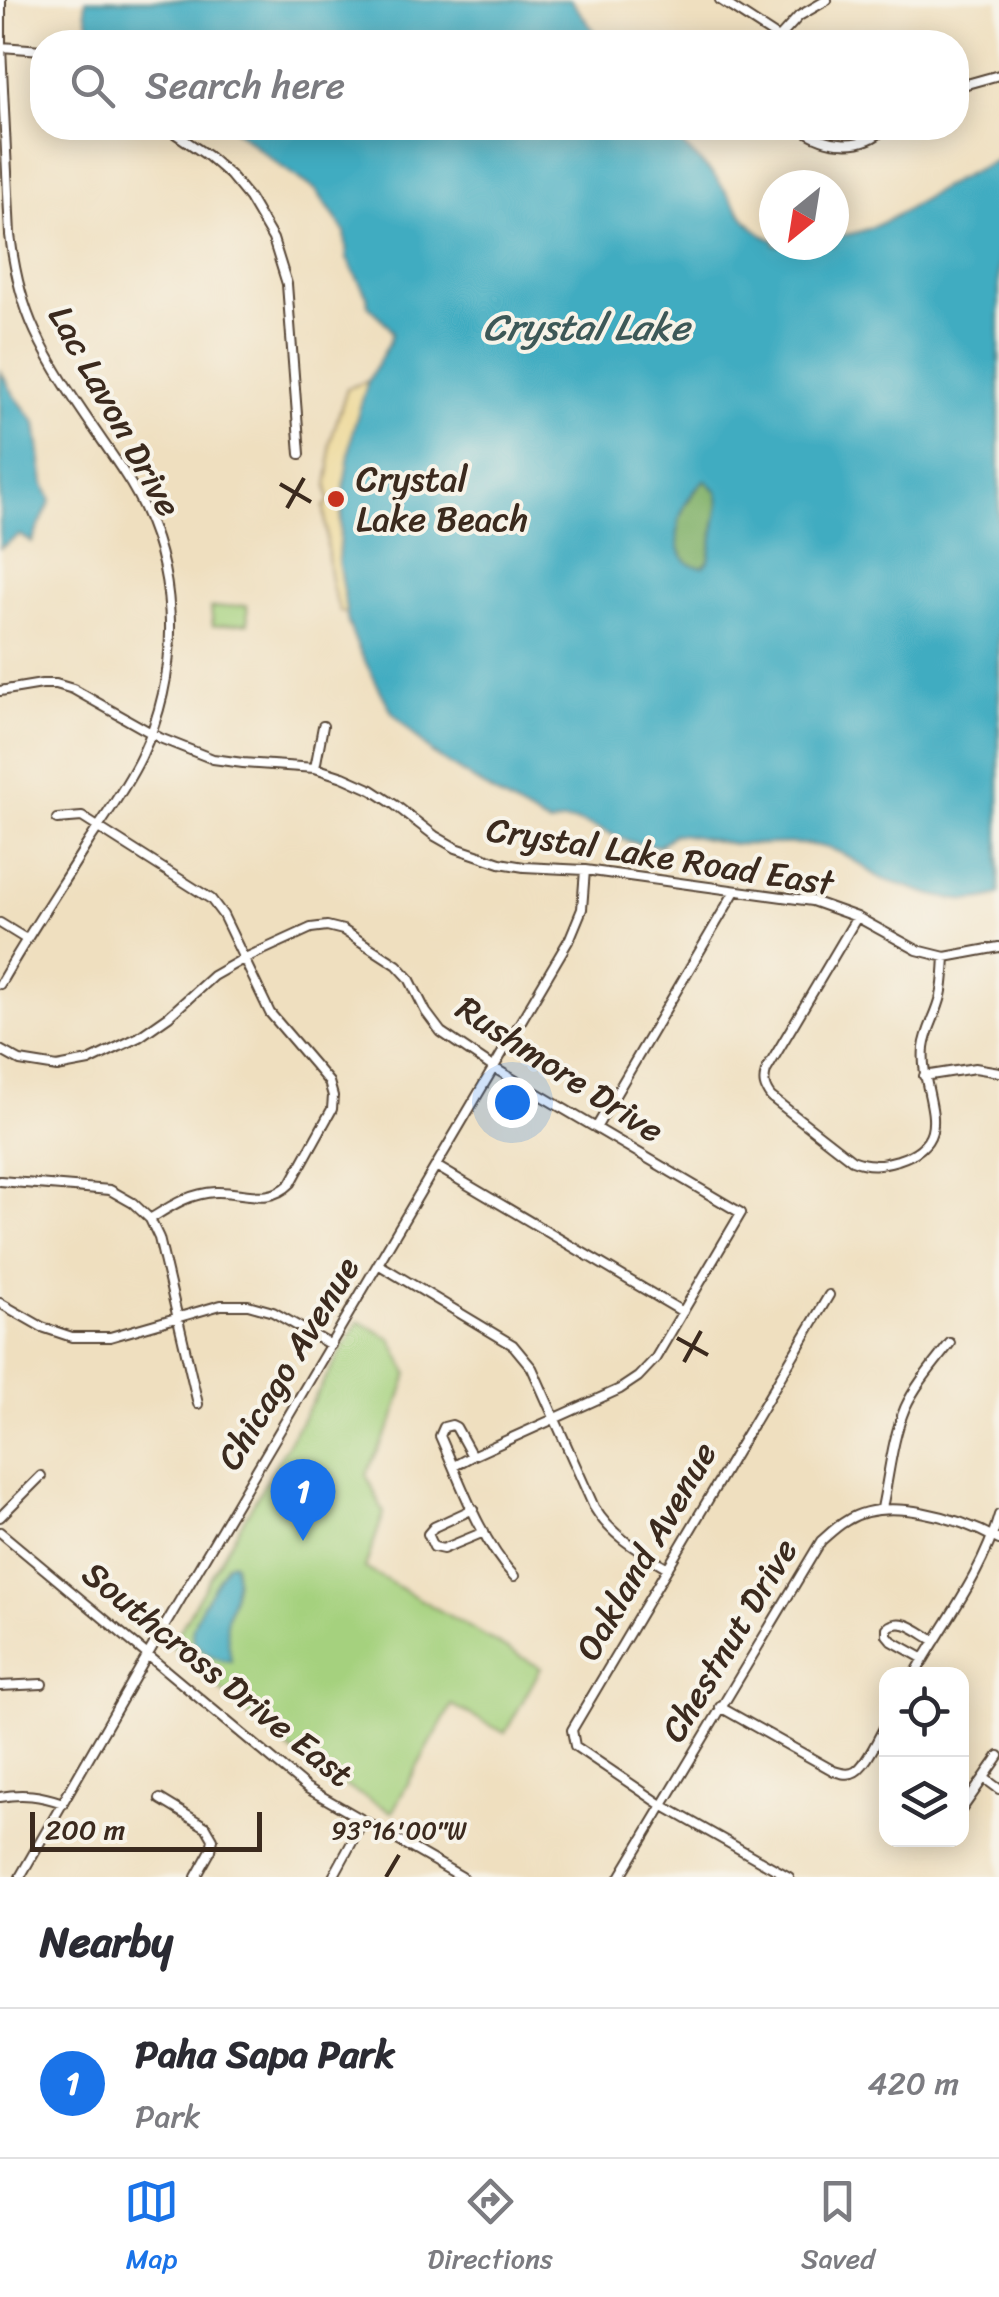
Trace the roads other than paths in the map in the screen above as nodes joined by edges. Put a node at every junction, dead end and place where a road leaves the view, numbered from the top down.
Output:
1 (1, 0) edge
2 (720, 0) edge
3 (827, 0) edge
4 (766, 30) edge
5 (788, 30) edge
6 (1, 47) edge
7 (30, 49) edge
8 (999, 75) edge
9 (969, 83) edge
10 (185, 140) edge
11 (824, 140) edge
12 (867, 140) edge
13 (300, 454) dead end
14 (0, 691) edge
15 (323, 726) dead end
16 (151, 733) junction
17 (315, 768) junction
18 (57, 819) dead end
19 (99, 826) junction
20 (585, 870) junction
21 (735, 891) junction
22 (857, 917) junction
23 (0, 923) edge
24 (26, 939) junction
25 (999, 948) edge
26 (945, 957) junction
27 (243, 959) junction
28 (0, 984) edge
29 (0, 1050) edge
30 (494, 1068) junction
31 (999, 1072) edge
32 (924, 1076) junction
33 (596, 1128) junction
34 (436, 1166) junction
35 (0, 1181) edge
36 (150, 1219) junction
37 (378, 1264) junction
38 (829, 1295) dead end
39 (0, 1302) edge
40 (683, 1312) junction
41 (178, 1317) junction
42 (950, 1344) dead end
43 (331, 1345) junction
44 (198, 1404) dead end
45 (554, 1419) junction
46 (472, 1456) junction
47 (454, 1466) junction
48 (41, 1476) dead end
49 (882, 1508) junction
50 (473, 1509) junction
51 (999, 1515) edge
52 (0, 1517) edge
53 (0, 1532) edge
54 (484, 1532) junction
55 (996, 1538) edge
56 (668, 1568) junction
57 (514, 1576) dead end
58 (935, 1640) junction
59 (147, 1656) junction
60 (924, 1658) junction
61 (918, 1667) edge
62 (42, 1684) dead end
63 (0, 1686) edge
64 (720, 1707) junction
65 (879, 1736) edge
66 (999, 1756) edge
67 (984, 1778) junction
68 (999, 1789) edge
69 (0, 1797) edge
70 (160, 1800) dead end
71 (969, 1800) edge
72 (62, 1803) junction
73 (662, 1806) junction
74 (364, 1822) junction
75 (20, 1877) edge
76 (196, 1877) edge
77 (333, 1877) edge
78 (462, 1877) edge
79 (620, 1877) edge
80 (789, 1877) edge

1 - 6 street, Lac Lavon Drive
2 - 4 street
3 - 5 street
6 - 7 street
6 - 16 street, Lac Lavon Drive
8 - 9 street
10 - 13 street
11 - 12 street
14 - 16 street, Crystal Lake Road East
15 - 17 street
16 - 17 street, Crystal Lake Road East
16 - 19 street, Lac Lavon Drive
17 - 20 street, Crystal Lake Road East
18 - 19 street
19 - 24 street, Lac Lavon Drive
19 - 27 street
20 - 21 street, Crystal Lake Road East
20 - 30 street, Chicago Avenue
21 - 22 street, Crystal Lake Road East
21 - 33 street
22 - 26 street, Crystal Lake Road East
22 - 32 street
23 - 24 street
24 - 28 street, Lac Lavon Drive
25 - 26 street
26 - 32 street
27 - 29 street, Rushmore Drive
27 - 30 street, Rushmore Drive
27 - 36 street
30 - 33 street, Rushmore Drive
30 - 34 street, Chicago Avenue
31 - 32 street
33 - 40 street, Rushmore Drive
34 - 37 street, Chicago Avenue
34 - 40 street
35 - 36 street
36 - 41 street
37 - 43 street, Chicago Avenue
37 - 45 street
38 - 56 street, Oakland Avenue
39 - 41 street
40 - 45 street
41 - 43 street
41 - 44 street
42 - 49 street
43 - 59 street, Chicago Avenue
45 - 46 street
45 - 56 street
46 - 47 street
46 - 47 street
47 - 50 street
48 - 52 street
49 - 55 street
49 - 64 street, Chestnut Drive
50 - 54 street
50 - 54 street
51 - 55 street
53 - 59 street, Southcross Drive East
54 - 57 street
55 - 58 street
56 - 73 street, Oakland Avenue
58 - 60 street
58 - 60 street
59 - 72 street, Chicago Avenue
59 - 74 street, Southcross Drive East
60 - 61 street
62 - 63 street
64 - 65 street
64 - 73 street, Chestnut Drive
66 - 67 street
67 - 68 street
67 - 71 street
69 - 72 street
70 - 76 street
72 - 75 street, Chicago Avenue
73 - 79 street, Chestnut Drive
73 - 80 street, Oakland Avenue
74 - 77 street
74 - 78 street, Southcross Drive East

